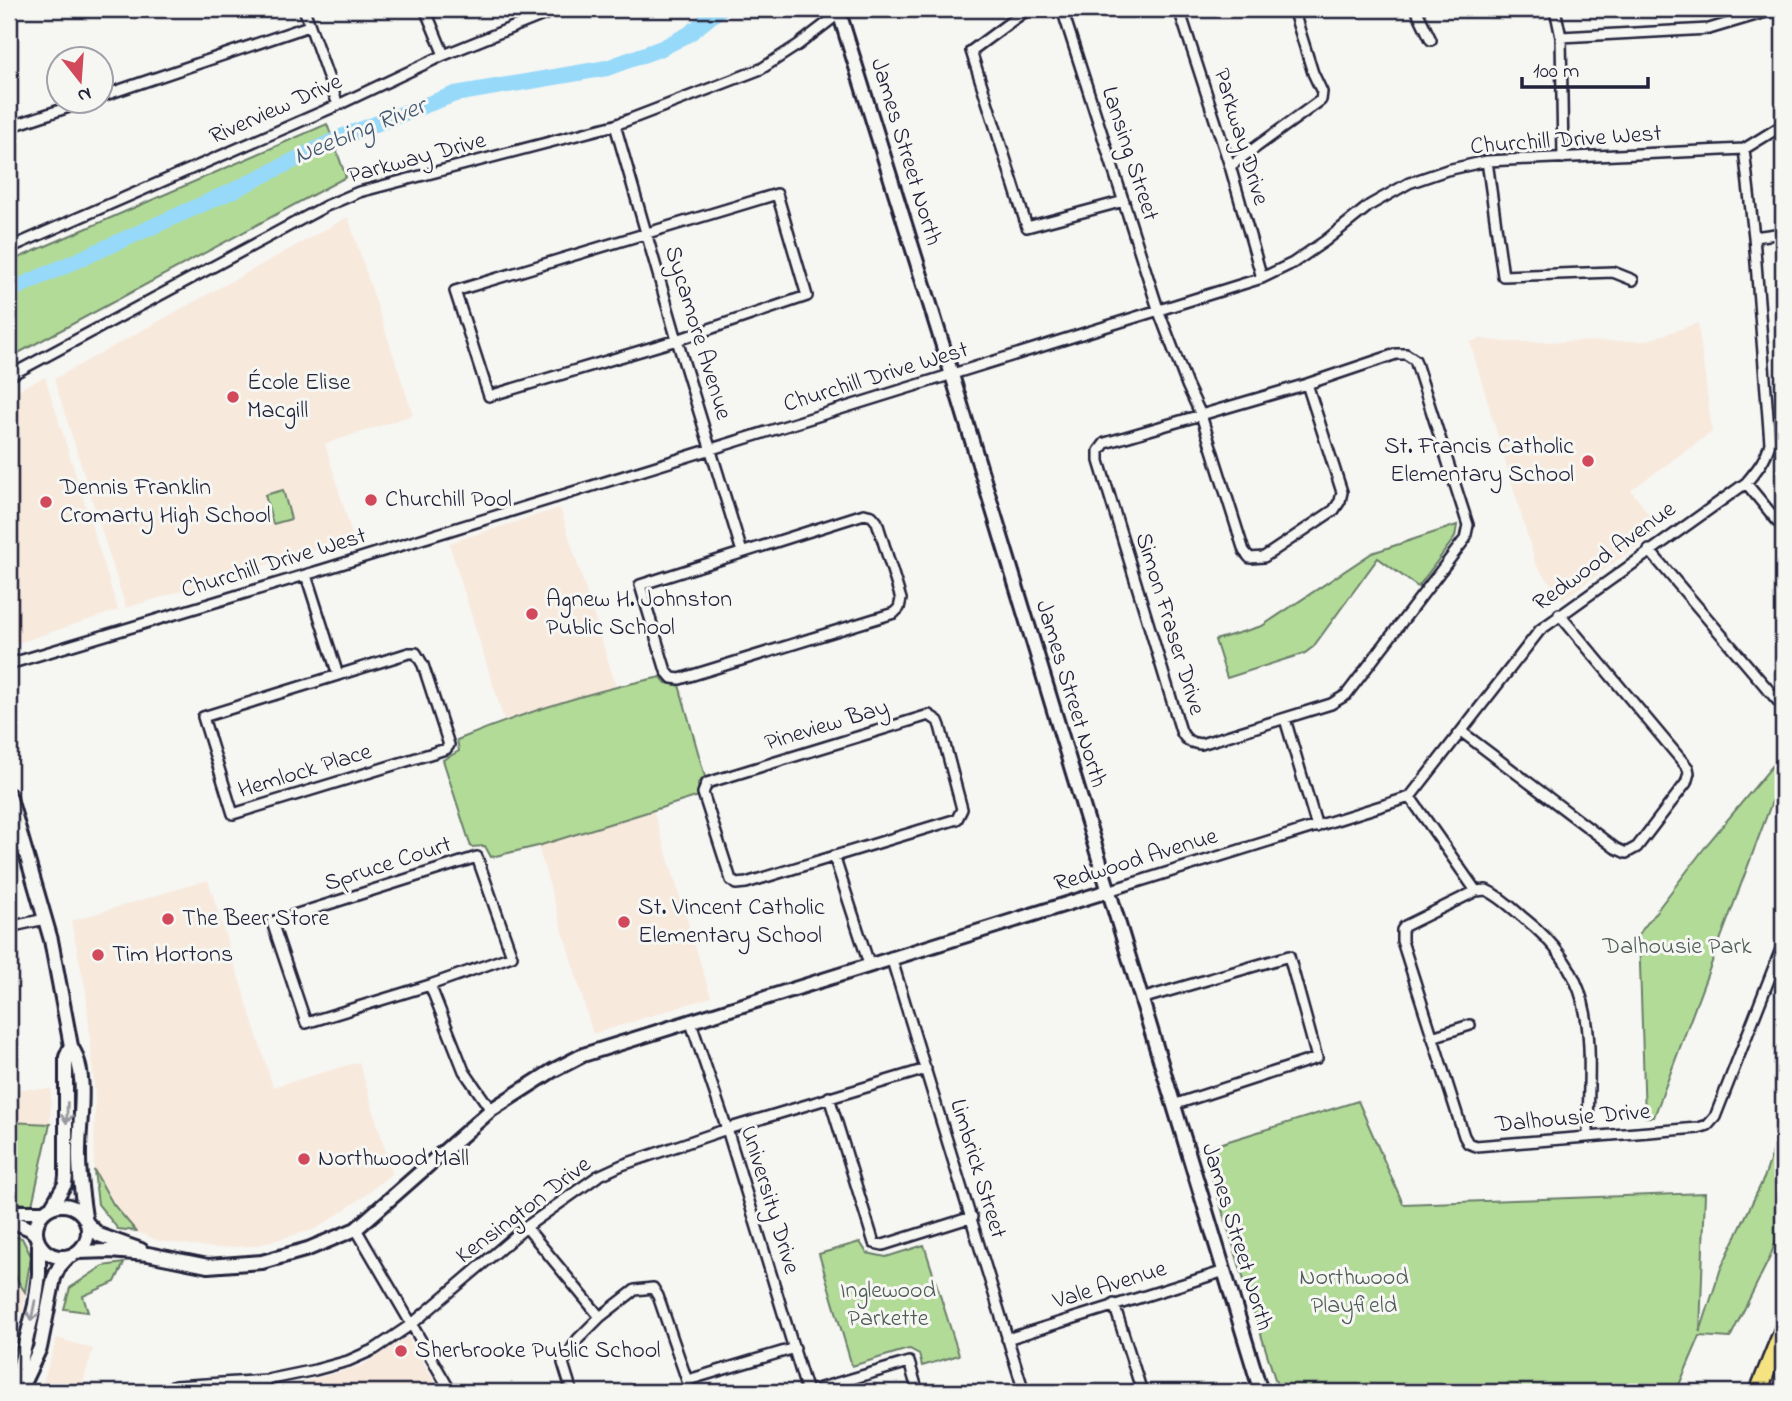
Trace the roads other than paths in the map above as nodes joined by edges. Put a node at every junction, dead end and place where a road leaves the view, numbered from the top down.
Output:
1 (304, 9) edge
2 (425, 9) edge
3 (558, 9) edge
4 (1028, 9) edge
5 (1062, 9) edge
6 (1179, 9) edge
7 (1293, 9) edge
8 (1416, 9) edge
9 (1555, 9) edge
10 (1776, 9) edge
11 (841, 10) edge
12 (309, 26) junction
13 (1561, 37) junction
14 (1431, 40) dead end
15 (444, 55) junction
16 (116, 91) edge
17 (338, 105) junction
18 (46, 115) edge
19 (615, 125) junction
20 (1783, 125) edge
21 (9, 127) edge
22 (1744, 149) junction
23 (1563, 158) junction
24 (1487, 161) junction
25 (1230, 166) junction
26 (1124, 201) junction
27 (1783, 233) edge
28 (647, 234) junction
29 (1754, 237) junction
30 (9, 248) edge
31 (1262, 278) junction
32 (1633, 280) dead end
33 (1159, 312) junction
34 (677, 340) junction
35 (952, 375) junction
36 (9, 376) edge
37 (1307, 384) junction
38 (1201, 415) junction
39 (711, 449) junction
40 (1746, 482) junction
41 (1783, 528) edge
42 (1650, 550) junction
43 (742, 552) junction
44 (306, 575) junction
45 (1559, 614) junction
46 (9, 664) edge
47 (338, 676) junction
48 (1783, 707) edge
49 (1285, 719) junction
50 (1462, 732) junction
51 (9, 794) edge
52 (1410, 797) junction
53 (1317, 827) junction
54 (834, 856) junction
55 (1108, 891) junction
56 (1476, 891) junction
57 (45, 919) junction
58 (9, 927) edge
59 (1783, 944) edge
60 (891, 957) junction
61 (869, 964) junction
62 (430, 985) junction
63 (1141, 999) junction
64 (690, 1020) junction
65 (1470, 1025) dead end
66 (1432, 1037) junction
67 (71, 1046) junction
68 (926, 1069) junction
69 (829, 1097) junction
70 (1173, 1105) junction
71 (491, 1110) junction
72 (727, 1129) junction
73 (1588, 1137) junction
74 (47, 1209) junction
75 (9, 1212) edge
76 (972, 1217) junction
77 (9, 1220) edge
78 (86, 1221) junction
79 (526, 1227) junction
80 (356, 1228) junction
81 (37, 1239) junction
82 (73, 1254) junction
83 (148, 1254) junction
84 (1225, 1271) junction
85 (1114, 1304) junction
86 (600, 1317) junction
87 (412, 1324) junction
88 (1783, 1330) edge
89 (1007, 1339) junction
90 (795, 1348) junction
91 (1783, 1360) edge
92 (688, 1381) junction
93 (13, 1392) edge
94 (19, 1392) edge
95 (159, 1392) edge
96 (451, 1392) edge
97 (572, 1392) edge
98 (691, 1392) edge
99 (807, 1392) edge
100 (918, 1392) edge
101 (1024, 1392) edge
102 (1142, 1392) edge
103 (1261, 1392) edge
104 (1758, 1392) edge
105 (1770, 1392) edge

1 - 12 street
2 - 15 street
3 - 15 street, Riverview Drive
4 - 26 street
5 - 26 street, Lansing Street
6 - 25 street, Parkway Drive
7 - 25 street
8 - 14 street
9 - 13 street
10 - 13 street
11 - 19 street, Parkway Drive
11 - 35 street, James Street North
12 - 16 street
12 - 17 street
13 - 23 street
15 - 17 street, Riverview Drive
17 - 30 street, Riverview Drive
18 - 21 street
19 - 28 street, Sycamore Avenue
19 - 36 street, Parkway Drive
20 - 22 street
22 - 23 street, Churchill Drive West
22 - 29 street, Redwood Avenue
23 - 24 street, Churchill Drive West
24 - 31 street, Churchill Drive West
24 - 32 street
25 - 31 street, Parkway Drive
26 - 33 street, Lansing Street
27 - 29 street
28 - 34 street, Sycamore Avenue
28 - 34 street
28 - 34 street
29 - 40 street, Redwood Avenue
31 - 33 street, Churchill Drive West
33 - 35 street, Churchill Drive West
33 - 38 street, Lansing Street
34 - 39 street, Sycamore Avenue
35 - 39 street, Churchill Drive West
35 - 55 street, James Street North
37 - 38 street, Simon Fraser Drive
37 - 38 street, Lansing Street
37 - 49 street, Simon Fraser Drive
38 - 49 street, Simon Fraser Drive
39 - 43 street, Sycamore Avenue
39 - 44 street, Churchill Drive West
40 - 41 street
40 - 42 street, Redwood Avenue
42 - 45 street, Redwood Avenue
42 - 48 street
43 - 43 street
44 - 46 street, Churchill Drive West
44 - 47 street
45 - 50 street, Redwood Avenue
45 - 50 street
47 - 47 street, Hemlock Place
49 - 53 street
50 - 52 street, Redwood Avenue
51 - 57 street
52 - 53 street, Redwood Avenue
52 - 56 street
53 - 55 street, Redwood Avenue
54 - 54 street, Pineview Bay
54 - 61 street
55 - 60 street, Redwood Avenue
55 - 63 street, James Street North
56 - 66 street, Dalhousie Drive
56 - 73 street
57 - 58 street
57 - 67 street
59 - 73 street, Dalhousie Drive
60 - 61 street, Redwood Avenue
60 - 68 street, Limbrick Street
61 - 64 street, Redwood Avenue
62 - 62 street, Spruce Court
62 - 71 street
63 - 70 street, James Street North
63 - 70 street
64 - 71 street, Redwood Avenue
64 - 72 street, University Drive
65 - 66 street
66 - 73 street, Dalhousie Drive
67 -> 74 street
67 - 78 street
68 - 69 street, Kensington Drive
68 - 76 street, Limbrick Street
69 - 72 street, Kensington Drive
69 - 76 street
70 - 84 street, James Street North
71 - 80 street, Redwood Avenue
72 - 79 street, Kensington Drive
72 - 90 street, University Drive
74 - 75 street
74 - 78 street
74 - 81 street
76 - 89 street, Limbrick Street
77 - 81 street
78 - 82 street
78 - 83 street, Redwood Avenue
79 - 86 street
79 - 87 street, Kensington Drive
80 - 83 street, Redwood Avenue
80 - 87 street
81 - 82 street
81 -> 93 street
82 - 83 street, Redwood Avenue
82 - 94 street
84 - 85 street, Vale Avenue
84 - 103 street, James Street North
85 - 89 street, Vale Avenue
85 - 102 street
86 - 92 street
86 - 97 street
87 - 95 street, Kensington Drive
87 - 96 street
88 - 104 highway
89 - 101 street, Limbrick Street
90 - 92 street
90 - 99 street, University Drive
91 - 105 highway
92 - 98 street
99 - 100 street

